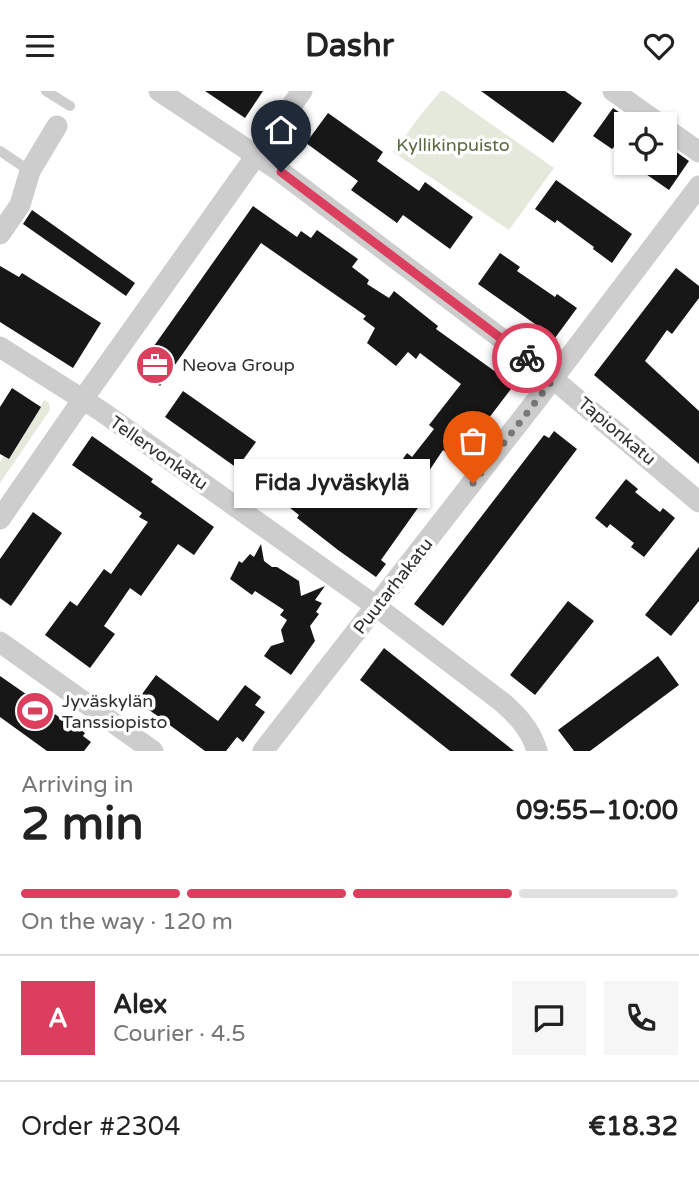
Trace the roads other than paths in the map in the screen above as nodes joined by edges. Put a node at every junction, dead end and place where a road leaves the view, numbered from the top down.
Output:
1 (46, 91) edge
2 (159, 91) edge
3 (302, 91) edge
4 (613, 91) edge
5 (70, 106) dead end
6 (643, 112) edge
7 (57, 126) dead end
8 (677, 136) edge
9 (0, 151) edge
10 (699, 152) edge
11 (257, 156) junction
12 (30, 171) junction
13 (699, 186) edge
14 (0, 235) edge
15 (0, 347) edge
16 (554, 378) junction
17 (83, 399) junction
18 (699, 502) edge
19 (0, 519) edge
20 (377, 607) junction
21 (0, 642) edge
22 (153, 751) edge
23 (263, 751) edge
24 (537, 751) edge

1 - 5 lane
2 - 11 street, Tapionkatu
3 - 11 street
4 - 6 street
7 - 12 street
8 - 10 street
9 - 12 lane
11 - 16 street, Tapionkatu
11 - 17 street
12 - 14 street
13 - 16 street, Puutarhakatu
15 - 17 street, Tellervonkatu
16 - 18 street, Tapionkatu
16 - 20 street, Puutarhakatu
17 - 19 street
17 - 20 street, Tellervonkatu
20 - 23 street, Puutarhakatu
20 - 24 street, Tellervonkatu
21 - 22 street

